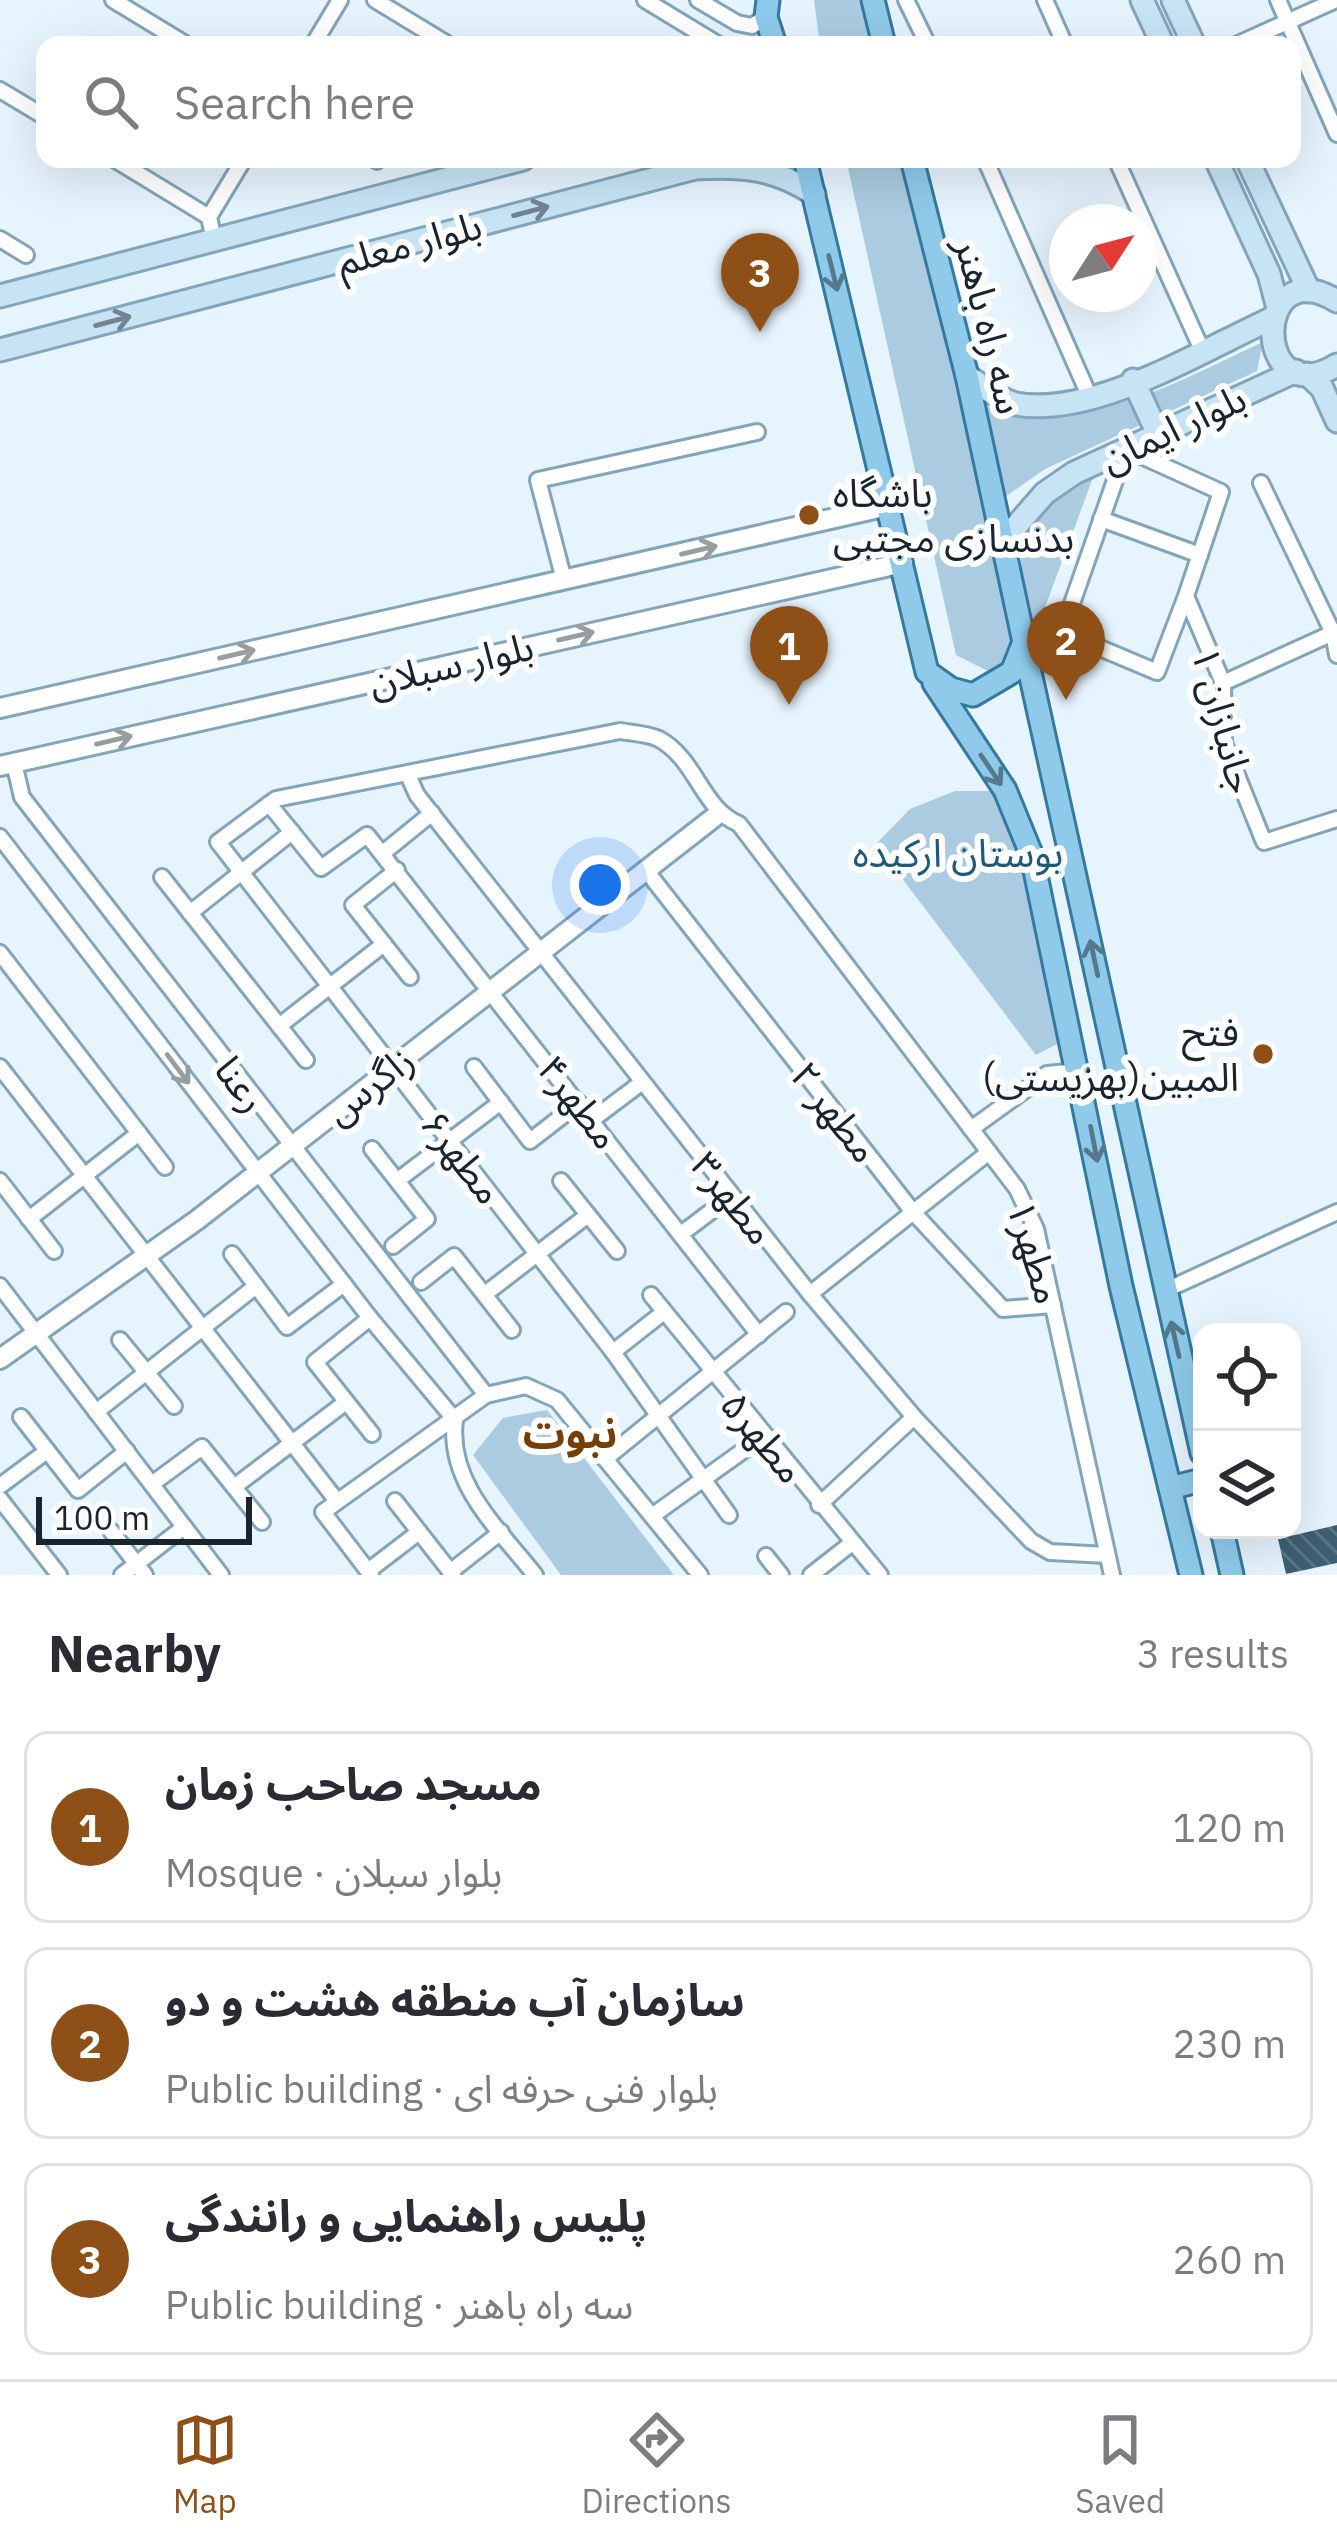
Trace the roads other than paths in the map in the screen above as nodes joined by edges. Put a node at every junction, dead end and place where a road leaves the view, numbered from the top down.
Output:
1 (113, 0) edge
2 (340, 0) edge
3 (375, 0) edge
4 (645, 0) edge
5 (698, 0) edge
6 (873, 0) edge
7 (906, 0) edge
8 (1045, 0) edge
9 (1142, 0) edge
10 (1174, 0) edge
11 (1278, 0) edge
12 (1336, 0) edge
13 (1289, 21) junction
14 (769, 28) edge
15 (172, 36) edge
16 (318, 36) edge
17 (434, 36) edge
18 (704, 36) edge
19 (882, 36) edge
20 (924, 36) edge
21 (1061, 36) edge
22 (1159, 36) edge
23 (1190, 36) edge
24 (1256, 36) edge
25 (1295, 36) edge
26 (1301, 49) edge
27 (0, 90) edge
28 (36, 112) edge
29 (1337, 134) edge
30 (129, 168) edge
31 (239, 168) edge
32 (489, 168) edge
33 (695, 168) edge
34 (765, 168) edge
35 (807, 168) edge
36 (914, 168) edge
37 (989, 168) edge
38 (1120, 168) edge
39 (1220, 168) edge
40 (1252, 168) edge
41 (814, 194) junction
42 (209, 217) junction
43 (0, 239) edge
44 (214, 240) junction
45 (26, 255) dead end
46 (1326, 293) edge
47 (0, 296) edge
48 (1275, 313) junction
49 (0, 350) edge
50 (1202, 350) junction
51 (1337, 365) edge
52 (1302, 372) junction
53 (967, 376) junction
54 (1133, 380) junction
55 (1091, 400) junction
56 (1337, 421) edge
57 (757, 432) dead end
58 (1158, 434) junction
59 (1126, 449) junction
60 (1261, 483) dead end
61 (892, 505) junction
62 (1101, 519) junction
63 (1003, 541) junction
64 (1199, 556) junction
65 (903, 563) junction
66 (564, 580) junction
67 (1186, 596) junction
68 (1335, 632) edge
69 (1024, 642) junction
70 (1337, 655) edge
71 (928, 672) junction
72 (1223, 682) junction
73 (0, 708) edge
74 (7, 764) edge
75 (408, 775) junction
76 (269, 803) junction
77 (432, 814) junction
78 (717, 815) junction
79 (1337, 820) edge
80 (292, 832) junction
81 (0, 837) edge
82 (383, 854) junction
83 (645, 868) junction
84 (397, 870) junction
85 (241, 872) junction
86 (162, 877) dead end
87 (190, 913) junction
88 (383, 944) junction
89 (539, 952) junction
90 (0, 953) edge
91 (410, 977) dead end
92 (330, 987) junction
93 (492, 990) junction
94 (279, 1026) junction
95 (306, 1060) dead end
96 (0, 1066) edge
97 (393, 1067) junction
98 (474, 1067) dead end
99 (1079, 1072) junction
100 (641, 1083) junction
101 (501, 1102) junction
102 (579, 1103) junction
103 (592, 1120) junction
104 (971, 1129) junction
105 (139, 1133) junction
106 (450, 1141) junction
107 (290, 1148) junction
108 (372, 1149) dead end
109 (989, 1152) junction
110 (165, 1166) dead end
111 (257, 1173) junction
112 (85, 1176) junction
113 (398, 1180) junction
114 (0, 1181) edge
115 (561, 1181) dead end
116 (730, 1197) junction
117 (913, 1212) junction
118 (1337, 1212) edge
119 (588, 1215) junction
120 (29, 1220) junction
121 (681, 1234) junction
122 (392, 1246) dead end
123 (54, 1251) dead end
124 (617, 1251) dead end
125 (149, 1254) junction
126 (232, 1254) dead end
127 (537, 1254) junction
128 (421, 1282) dead end
129 (344, 1284) junction
130 (0, 1286) edge
131 (256, 1286) junction
132 (1164, 1291) junction
133 (485, 1294) junction
134 (651, 1294) dead end
135 (810, 1294) junction
136 (1053, 1305) junction
137 (664, 1312) junction
138 (786, 1312) dead end
139 (370, 1318) junction
140 (204, 1328) junction
141 (512, 1330) dead end
142 (759, 1336) junction
143 (38, 1337) junction
144 (120, 1340) dead end
145 (614, 1352) junction
146 (9, 1355) edge
147 (0, 1371) edge
148 (146, 1373) junction
149 (711, 1374) junction
150 (486, 1395) junction
151 (346, 1402) junction
152 (174, 1406) dead end
153 (96, 1412) junction
154 (21, 1417) dead end
155 (659, 1417) junction
156 (914, 1417) junction
157 (455, 1420) junction
158 (1197, 1431) edge
159 (372, 1434) dead end
160 (762, 1437) junction
161 (292, 1443) junction
162 (47, 1451) junction
163 (127, 1451) junction
164 (605, 1459) junction
165 (1193, 1482) edge
166 (704, 1483) junction
167 (152, 1484) junction
168 (0, 1486) edge
169 (234, 1487) junction
170 (1170, 1488) junction
171 (0, 1499) edge
172 (337, 1501) junction
173 (395, 1501) dead end
174 (819, 1505) junction
175 (729, 1515) dead end
176 (652, 1516) junction
177 (262, 1522) dead end
178 (184, 1527) junction
179 (111, 1531) dead end
180 (419, 1532) junction
181 (501, 1532) junction
182 (1224, 1539) edge
183 (852, 1543) junction
184 (1107, 1555) junction
185 (766, 1556) dead end
186 (141, 1569) edge
187 (370, 1573) edge
188 (452, 1574) edge
189 (58, 1575) edge
190 (122, 1575) edge
191 (220, 1575) edge
192 (535, 1575) edge
193 (700, 1575) edge
194 (781, 1575) edge
195 (812, 1575) edge
196 (880, 1575) edge
197 (1112, 1575) edge
198 (1191, 1575) edge
199 (1232, 1575) edge

1 - 15 street
2 - 16 street
3 - 17 street
4 - 18 street
5 - 14 street
6 - 19 main road
7 - 20 street
8 - 21 street
9 - 22 main road
10 - 23 main road
11 - 13 street
12 - 13 street
13 - 24 street
13 - 25 street
26 - 29 street
27 - 28 street
30 - 42 street
31 - 42 street
32 - 44 main road, بلوار معلم
49 -> 33 main road, بلوار معلم
34 - 41 main road, بلوار معلم
35 - 41 main road
36 - 53 main road, سه راه باهنر
37 - 55 street
38 - 50 street
39 - 48 main road
40 - 46 main road
41 -> 61 main road
42 - 44 street
43 - 45 street
44 - 47 main road, بلوار معلم
46 - 48 main road, بلوار ایمان
48 - 50 main road, بلوار ایمان
48 - 52 main road
50 - 54 main road, بلوار ایمان
51 - 52 main road, بلوار ایمان
52 - 56 main road
52 - 58 main road, بلوار ایمان
53 - 55 main road, بلوار ایمان
53 - 63 main road, سه راه باهنر
54 - 55 main road, بلوار ایمان
54 - 58 main road
57 - 66 street
58 - 59 main road, بلوار ایمان
59 - 62 street
59 - 63 main road, بلوار ایمان
59 - 64 street, جانبازان ۱
60 - 68 street
61 - 65 main road
66 -> 61 street, بلوار سبلان
62 - 64 street
62 - 67 street
63 - 69 main road, سه راه باهنر
64 - 67 street, جانبازان ۱
65 - 71 main road
74 -> 65 street, بلوار سبلان
73 -> 66 street, بلوار سبلان
67 - 72 street, جانبازان ۱
68 - 70 street
68 - 72 street
69 - 71 main road
132 -> 69 main road, سه راه باهنر
71 -> 99 main road
72 - 79 street, جانبازان ۱
74 - 107 street, رعنا
75 - 76 street, مطهر۱
75 - 77 street, مطهر۳
75 - 78 street, مطهر۱
76 - 80 street
76 - 85 street, مطهر۶
77 - 82 street
77 - 89 street, مطهر۳
78 - 83 street, زاگرس
78 - 104 street, مطهر۱
80 - 82 street
80 - 85 street
81 -> 111 street, رعنا
82 - 84 street, مطهر۴
83 - 89 street, زاگرس
83 - 117 street, مطهر ۲
84 - 88 street
84 - 93 street, مطهر۴
85 - 87 street
85 - 92 street, مطهر۶
86 - 87 street
87 - 94 street
88 - 91 street
88 - 92 street
89 - 93 street, زاگرس
89 - 100 street, مطهر۳
90 - 105 street
92 - 94 street
92 - 97 street, مطهر۶
93 - 97 street, زاگرس
93 - 102 street, مطهر۴
94 - 95 street
96 - 112 street
97 - 106 street, مطهر۶
97 - 107 street, زاگرس
98 - 101 street
99 - 104 street
99 -> 170 main road
100 - 103 street
100 - 116 street, مطهر۳
101 - 102 street
101 - 106 street
102 - 103 street, مطهر۴
103 - 121 street, مطهر۴
104 - 109 street, مطهر۱
105 - 110 street
105 - 112 street
106 - 113 street
106 - 127 street, مطهر۶
107 - 111 street, زاگرس
107 - 150 street, رعنا
108 - 113 street
109 - 117 street
109 - 136 street, مطهر۱
111 - 125 street, زاگرس
111 - 129 street, رعنا
112 - 120 street
112 - 125 street
113 - 122 street
114 - 120 street
115 - 119 street
116 - 121 street
116 - 135 street, مطهر۳
117 - 135 street
117 - 136 street, مطهر ۲
118 - 132 street
119 - 124 street
119 - 127 street
120 - 123 street
121 - 142 street, مطهر۴
125 - 140 street
125 - 143 street, زاگرس
126 - 131 street
127 - 133 street
127 - 145 street, مطهر۶
128 - 133 street
129 - 131 street
129 - 139 street, رعنا
130 - 143 street
131 - 140 street
158 -> 132 main road, سه راه باهنر
133 - 141 street
134 - 137 street, مطهر۵
135 - 156 street, مطهر۳
136 - 184 street, مطهر۱
137 - 145 street
137 - 149 street, مطهر۵
138 - 142 street
139 - 151 street
139 - 157 street, رعنا
140 - 148 street
140 - 161 street
142 - 149 street
143 - 146 street, زاگرس
143 - 153 street
144 - 148 street
145 - 155 street, مطهر۶
146 - 147 street, زاگرس
148 - 152 street
148 - 153 street
149 - 155 street
149 - 160 street, مطهر۵
150 - 157 street
150 - 164 street
151 - 159 street
151 - 161 street
153 - 163 street
154 - 162 street
155 - 164 street
155 - 166 street, مطهر۶
156 - 174 street
156 - 184 street, مطهر۳
157 - 172 street
157 - 181 street
160 - 166 street
160 - 174 street, مطهر۵
161 - 169 street
161 - 172 street
162 - 163 street
162 - 168 street
163 - 167 street
164 - 176 street
165 - 170 main road
166 - 175 street, مطهر۶
166 - 176 street
167 - 169 street
167 - 178 street
169 - 177 street
170 - 198 main road
171 - 189 street
172 - 187 street
173 - 180 street
174 - 183 street, مطهر۵
176 - 193 street
178 - 186 street
178 - 191 street
179 - 186 street
180 - 187 street
180 - 188 street
181 - 188 street
181 - 192 street
182 - 199 main road
183 - 195 street
183 - 196 street, مطهر۵
184 - 197 street, مطهر۱
185 - 194 street
186 - 190 street

